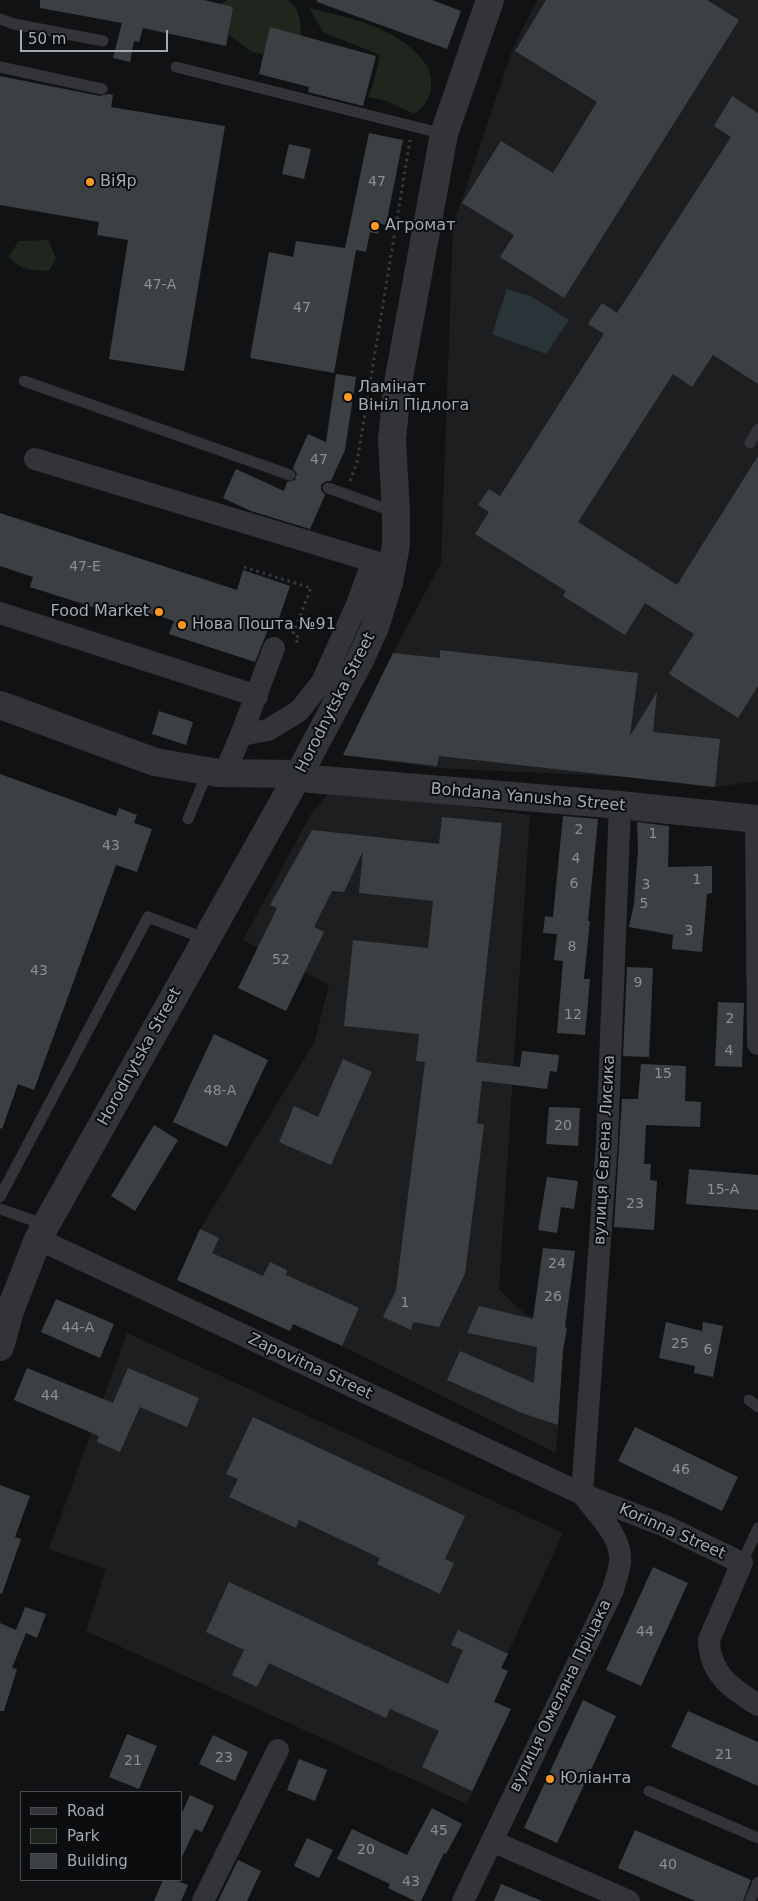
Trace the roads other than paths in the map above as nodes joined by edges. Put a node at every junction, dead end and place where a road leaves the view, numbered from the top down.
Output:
1 (490, 0) edge
2 (0, 18) edge
3 (103, 41) dead end
4 (0, 67) edge
5 (176, 67) dead end
6 (102, 89) dead end
7 (444, 134) junction
8 (24, 381) dead end
9 (758, 429) edge
10 (750, 443) dead end
11 (35, 459) dead end
12 (290, 475) dead end
13 (328, 488) dead end
14 (396, 512) junction
15 (382, 564) junction
16 (0, 613) edge
17 (283, 651) road end
18 (256, 696) junction
19 (0, 705) edge
20 (241, 736) junction
21 (216, 772) junction
22 (300, 774) junction
23 (620, 805) junction
24 (188, 819) dead end
25 (757, 819) edge
26 (206, 939) junction
27 (758, 1044) edge
28 (0, 1197) edge
29 (0, 1209) edge
30 (42, 1232) junction
31 (0, 1347) edge
32 (582, 1494) junction
33 (758, 1528) edge
34 (742, 1563) junction
35 (758, 1705) edge
36 (278, 1750) dead end
37 (649, 1791) dead end
38 (758, 1838) edge
39 (492, 1841) junction
40 (758, 1882) edge
41 (204, 1901) edge
42 (463, 1901) edge
43 (629, 1901) edge
44 (750, 1901) edge

1 - 7 street, Horodnytska Street
2 - 3 lane
4 - 6 lane
5 - 7 lane
7 - 14 street, Horodnytska Street
8 - 12 lane
9 - 10 lane
11 - 15 street
13 - 14 lane
14 - 15 street, Horodnytska Street
15 - 20 street
15 - 22 street, Horodnytska Street
16 - 18 street
17 - 18 street
18 - 20 street
19 - 21 street, Bohdana Yanusha Street
20 - 21 street
21 - 22 street, Bohdana Yanusha Street
21 - 24 lane
22 - 23 street, Bohdana Yanusha Street
22 - 26 street, Horodnytska Street
23 - 25 street, Bohdana Yanusha Street
23 - 32 street, вулиця Євгена Лисика
25 - 27 street
26 - 28 lane
26 - 30 street, Horodnytska Street
29 - 30 lane
30 - 31 street, Horodnytska Street
30 - 32 street, Zapovitna Street
32 - 34 street, Korinna Street
32 - 39 street, вулиця Омеляна Пріцака
33 - 34 lane
34 - 35 street, Korinna Street
36 - 41 street
37 - 38 lane
39 - 42 street, вулиця Омеляна Пріцака
39 - 43 street
40 - 44 lane

